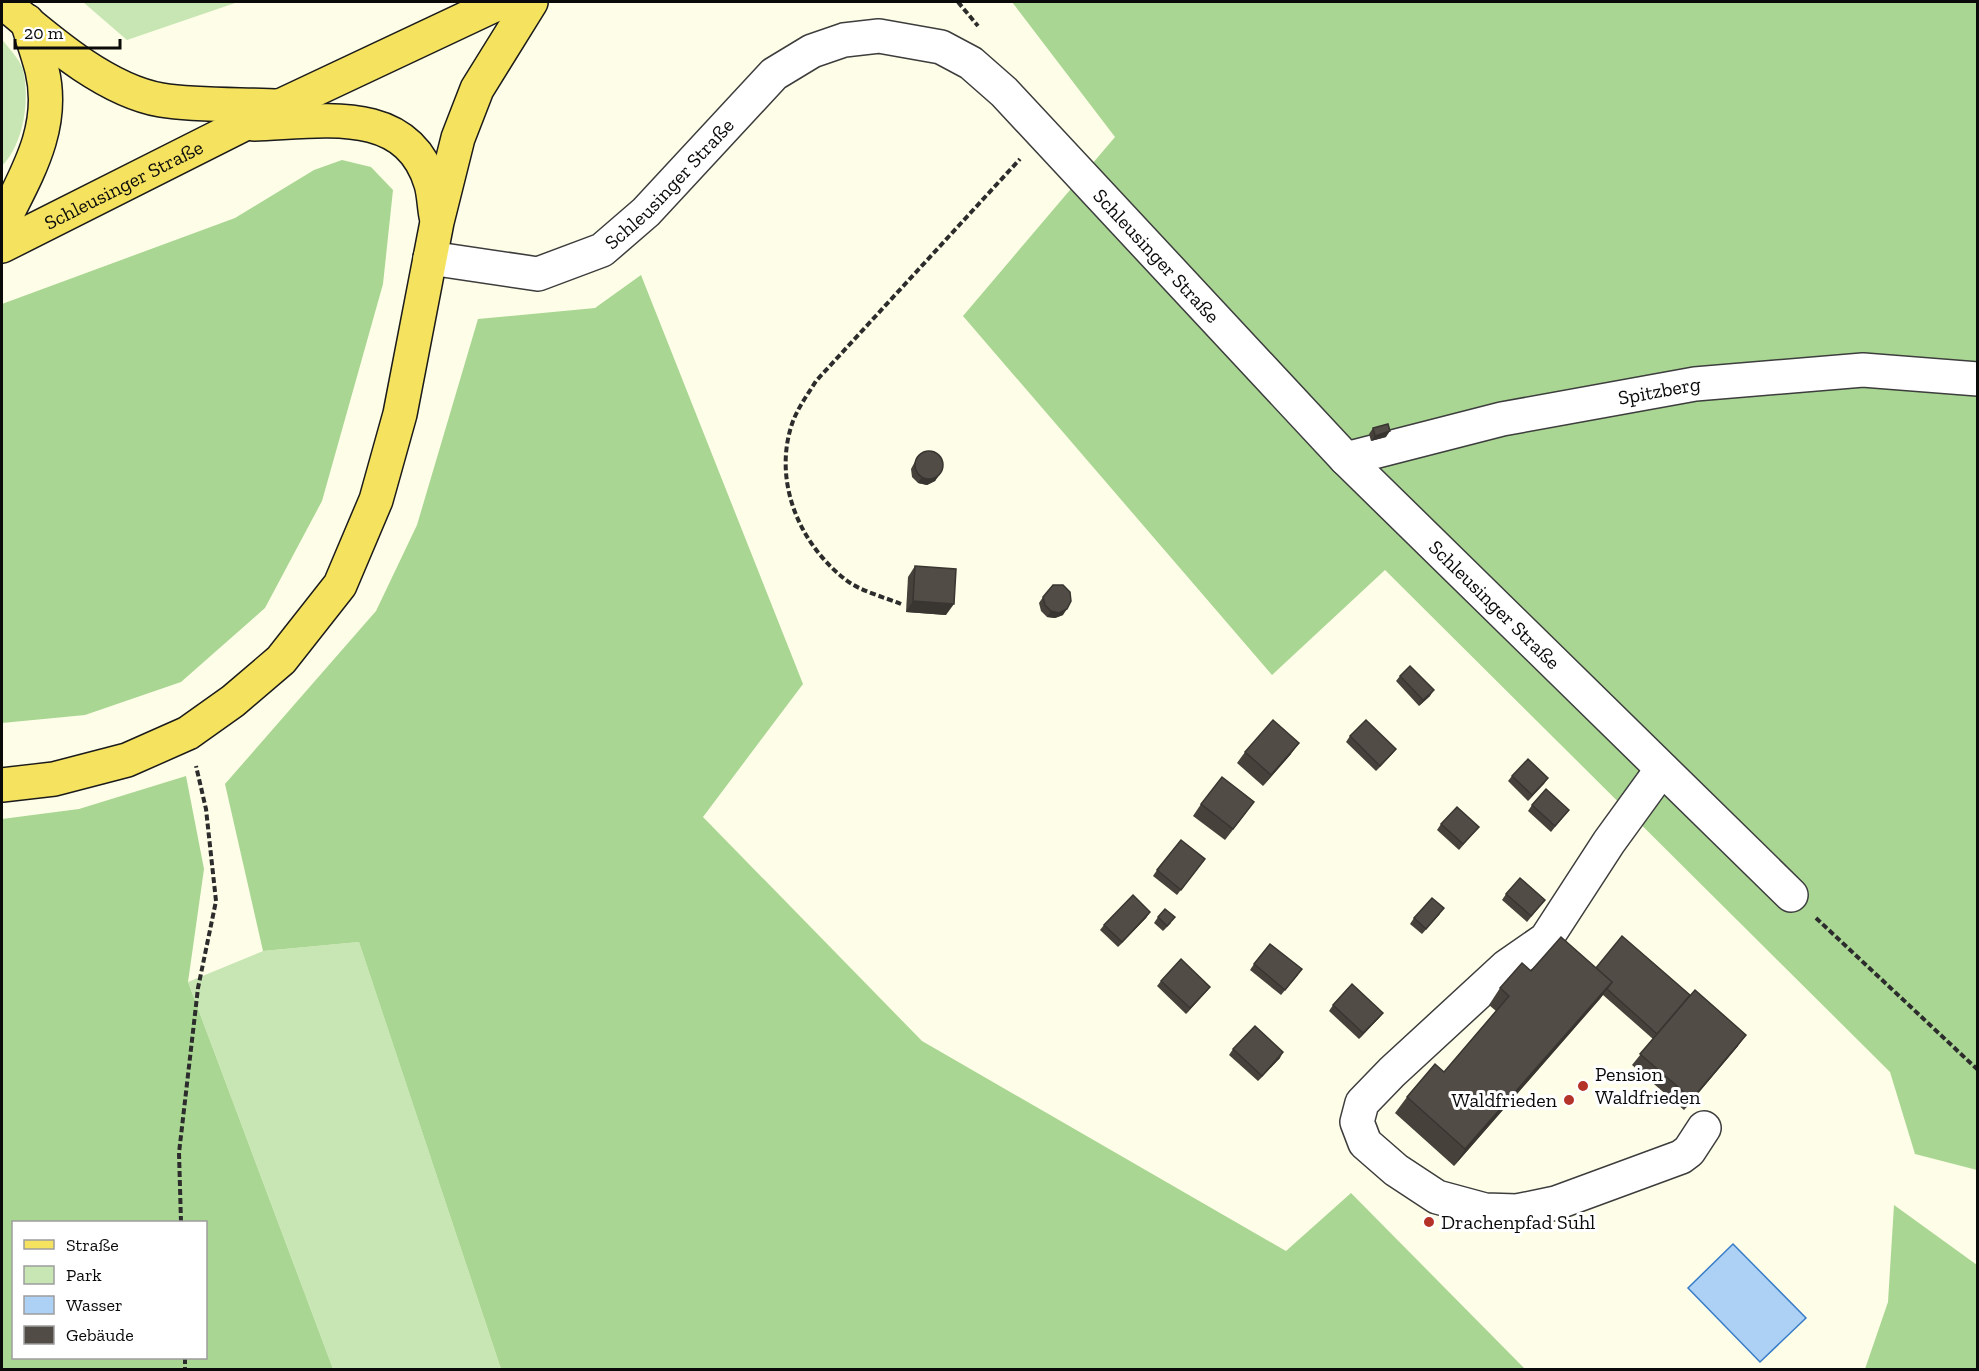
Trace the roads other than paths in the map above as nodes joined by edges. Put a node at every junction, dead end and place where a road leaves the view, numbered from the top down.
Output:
1 (501, 2) edge
2 (531, 2) edge
3 (15, 11) edge
4 (280, 106) junction
5 (246, 124) junction
6 (437, 222) junction
7 (2, 224) edge
8 (2, 246) edge
9 (430, 258) junction
10 (1977, 379) edge
11 (1346, 459) junction
12 (1662, 769) junction
13 (2, 786) edge
14 (1791, 895) road end
15 (1704, 1128) dead end

1 - 4 main road, Schleusinger Straße
2 - 6 main road
3 - 4 main road
3 - 7 main road
4 - 5 main road, Schleusinger Straße
5 - 6 main road
5 - 8 main road, Schleusinger Straße
6 - 9 main road
9 - 11 lane, Schleusinger Straße
9 - 13 main road
10 - 11 lane, Spitzberg
11 - 12 lane, Schleusinger Straße
12 - 14 lane, Schleusinger Straße
12 - 15 lane

